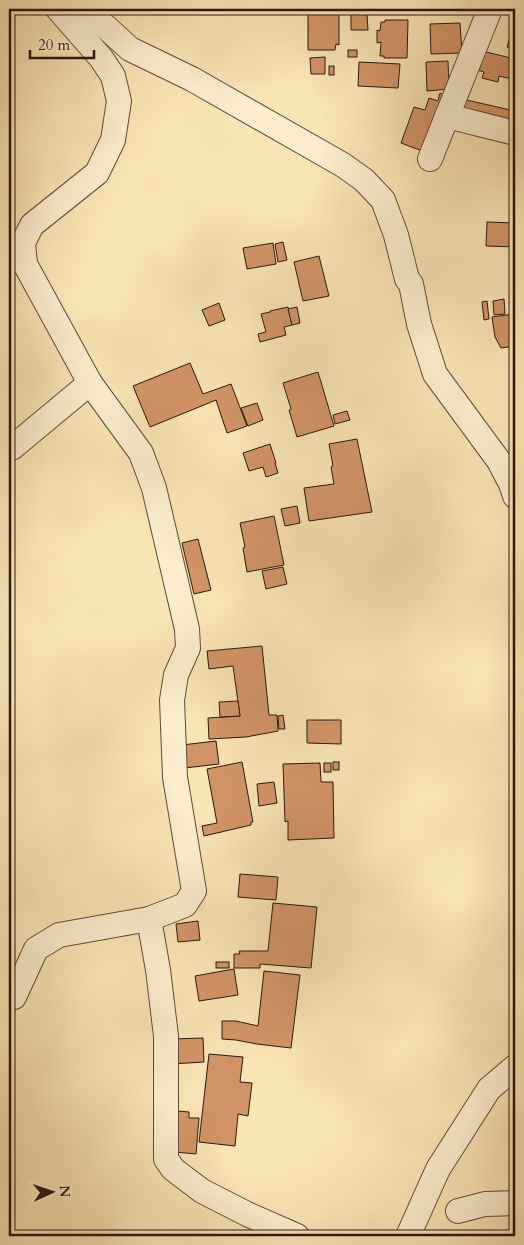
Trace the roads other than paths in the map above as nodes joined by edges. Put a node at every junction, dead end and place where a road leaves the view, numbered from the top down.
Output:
1 (58, 9) edge
2 (86, 9) edge
3 (490, 9) edge
4 (447, 116) junction
5 (515, 133) edge
6 (430, 159) dead end
7 (90, 383) junction
8 (9, 449) edge
9 (515, 496) edge
10 (149, 919) junction
11 (9, 997) edge
12 (515, 1067) edge
13 (515, 1203) edge
14 (458, 1211) dead end
15 (297, 1236) edge
16 (408, 1236) edge

1 - 7 street
2 - 9 street
3 - 4 street
4 - 5 street
4 - 6 street
7 - 8 street
7 - 10 street
10 - 11 street
10 - 15 street
12 - 16 street
13 - 14 street

